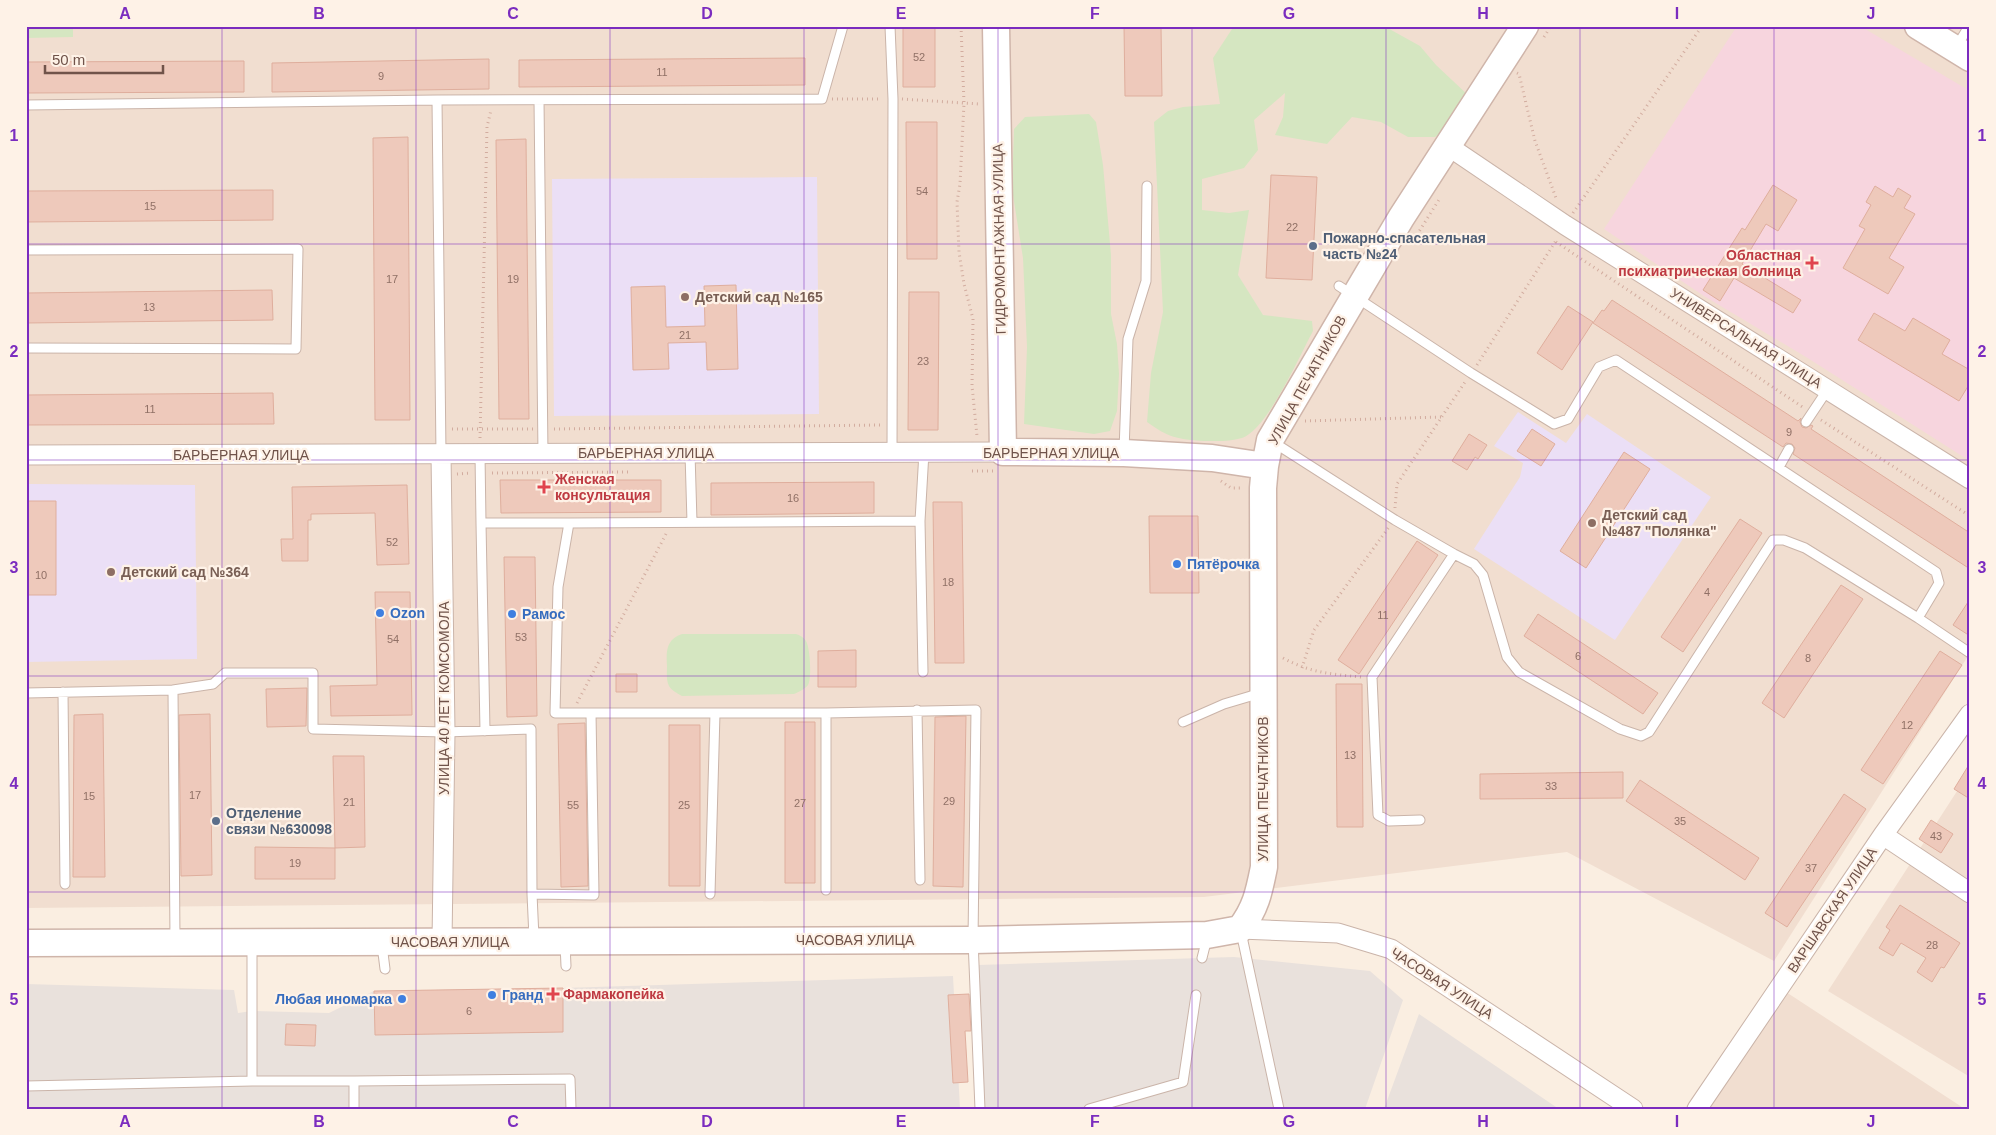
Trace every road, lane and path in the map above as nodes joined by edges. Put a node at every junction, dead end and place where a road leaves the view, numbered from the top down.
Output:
1 (843, 26) edge
2 (890, 26) edge
3 (961, 26) edge
4 (996, 26) edge
5 (1525, 26) edge
6 (1702, 26) edge
7 (1918, 26) edge
8 (1970, 26) edge
9 (1962, 54) edge
10 (1502, 64) junction
11 (822, 99) junction
12 (893, 99) junction
13 (437, 100) junction
14 (539, 100) junction
15 (964, 103) junction
16 (26, 105) edge
17 (998, 105) junction
18 (487, 127) dead end
19 (1448, 146) junction
20 (1147, 186) dead end
21 (1566, 225) junction
22 (1556, 242) junction
23 (26, 250) edge
24 (1347, 290) junction
25 (26, 348) edge
26 (1471, 373) junction
27 (1828, 389) junction
28 (1812, 414) junction
29 (1442, 417) junction
30 (1298, 421) dead end
31 (1806, 422) dead end
32 (892, 424) junction
33 (441, 429) junction
34 (543, 429) junction
35 (480, 430) junction
36 (1270, 440) junction
37 (1789, 449) dead end
38 (892, 452) junction
39 (924, 452) junction
40 (690, 453) junction
41 (1124, 453) junction
42 (441, 454) junction
43 (480, 454) junction
44 (543, 454) junction
45 (26, 455) edge
46 (994, 459) junction
47 (1779, 468) junction
48 (962, 470) dead end
49 (640, 472) dead end
50 (480, 473) junction
51 (442, 474) junction
52 (1264, 477) junction
53 (1216, 478) dead end
54 (1970, 480) edge
55 (1970, 516) edge
56 (1394, 520) junction
57 (920, 521) junction
58 (569, 522) junction
59 (672, 522) junction
60 (692, 522) junction
61 (481, 523) junction
62 (1454, 554) junction
63 (1918, 618) junction
64 (1970, 654) edge
65 (1280, 657) dead end
66 (1302, 668) junction
67 (923, 672) dead end
68 (1372, 677) junction
69 (172, 690) junction
70 (63, 692) junction
71 (1264, 692) junction
72 (26, 693) edge
73 (917, 710) junction
74 (572, 713) junction
75 (591, 713) junction
76 (826, 713) junction
77 (715, 714) junction
78 (1970, 714) edge
79 (1183, 722) dead end
80 (485, 731) junction
81 (445, 732) junction
82 (1420, 820) dead end
83 (1883, 835) junction
84 (920, 880) dead end
85 (65, 884) dead end
86 (826, 890) dead end
87 (1970, 893) edge
88 (532, 894) junction
89 (710, 894) dead end
90 (1240, 929) junction
91 (973, 940) junction
92 (534, 941) junction
93 (175, 942) junction
94 (252, 942) junction
95 (382, 942) junction
96 (442, 942) junction
97 (26, 943) edge
98 (385, 969) dead end
99 (1196, 995) dead end
100 (252, 1081) junction
101 (354, 1081) junction
102 (26, 1086) edge
103 (354, 1109) edge
104 (571, 1109) edge
105 (980, 1109) edge
106 (1089, 1109) edge
107 (1279, 1109) edge
108 (1633, 1109) edge
109 (1697, 1109) edge

1 - 11 lane
2 - 12 lane
3 - 15 path
4 - 17 main road, ГИДРОМОНТАЖНАЯ УЛИЦА
5 - 10 main road, УЛИЦА ПЕЧАТНИКОВ
6 - 21 path
7 - 9 main road
8 - 9 lane
10 - 19 main road, УЛИЦА ПЕЧАТНИКОВ
10 - 21 path
11 - 12 path
11 - 14 lane
12 - 15 path
12 - 32 lane
13 - 14 lane
13 - 16 lane
13 - 33 lane
14 - 34 lane
15 - 17 path
15 - 46 path
17 - 46 main road, ГИДРОМОНТАЖНАЯ УЛИЦА
18 - 35 path
19 - 21 street, УНИВЕРСАЛЬНАЯ УЛИЦА
19 - 24 main road, УЛИЦА ПЕЧАТНИКОВ
20 - 41 lane
21 - 22 path
21 - 27 street, УНИВЕРСАЛЬНАЯ УЛИЦА
22 - 26 path
22 - 28 path
23 - 25 lane
24 - 26 lane
24 - 36 main road, УЛИЦА ПЕЧАТНИКОВ
26 - 29 path
26 - 47 lane
27 - 28 lane
27 - 54 street, УНИВЕРСАЛЬНАЯ УЛИЦА
28 - 31 lane
28 - 55 path
29 - 30 path
29 - 56 path
32 - 34 path
32 - 38 lane
33 - 35 path
33 - 42 lane
34 - 35 path
34 - 44 lane
35 - 43 path
36 - 52 main road, УЛИЦА ПЕЧАТНИКОВ
36 - 56 lane
37 - 47 lane
38 - 39 street, БАРЬЕРНАЯ УЛИЦА
38 - 40 street, БАРЬЕРНАЯ УЛИЦА
39 - 46 street, БАРЬЕРНАЯ УЛИЦА
39 - 57 lane
40 - 44 street, БАРЬЕРНАЯ УЛИЦА
40 - 60 lane
41 - 46 main road, БАРЬЕРНАЯ УЛИЦА
41 - 52 main road, БАРЬЕРНАЯ УЛИЦА
42 - 43 street, БАРЬЕРНАЯ УЛИЦА
42 - 45 street, БАРЬЕРНАЯ УЛИЦА
42 - 51 street, УЛИЦА 40 ЛЕТ КОМСОМОЛА
43 - 44 street, БАРЬЕРНАЯ УЛИЦА
43 - 50 lane
46 - 48 path
47 - 63 lane
49 - 50 path
50 - 51 path
50 - 61 lane
51 - 81 street, УЛИЦА 40 ЛЕТ КОМСОМОЛА
52 - 53 path
52 - 71 main road, УЛИЦА ПЕЧАТНИКОВ
56 - 62 lane
56 - 66 path
57 - 60 lane
57 - 67 lane
58 - 59 lane
58 - 61 lane
58 - 74 lane
59 - 60 lane
59 - 74 path
61 - 80 lane
62 - 63 lane
62 - 68 lane
63 - 64 lane
65 - 66 path
66 - 68 path
68 - 82 lane
69 - 70 lane
69 - 81 lane
69 - 93 lane
70 - 72 lane
70 - 85 lane
71 - 79 lane
71 - 90 main road, УЛИЦА ПЕЧАТНИКОВ
73 - 76 lane
73 - 84 lane
73 - 91 lane
74 - 75 lane
75 - 77 lane
75 - 88 lane
76 - 77 lane
76 - 86 lane
77 - 89 lane
78 - 83 street, ВАРШАВСКАЯ УЛИЦА
80 - 81 lane
80 - 88 lane
81 - 96 street, УЛИЦА 40 ЛЕТ КОМСОМОЛА
83 - 87 street
83 - 109 street, ВАРШАВСКАЯ УЛИЦА
88 - 92 lane
90 - 91 main road, ЧАСОВАЯ УЛИЦА
90 - 107 lane
90 - 108 street, ЧАСОВАЯ УЛИЦА
91 - 92 main road, ЧАСОВАЯ УЛИЦА
91 - 105 lane
92 - 96 main road, ЧАСОВАЯ УЛИЦА
93 - 94 main road, ЧАСОВАЯ УЛИЦА
93 - 97 main road, ЧАСОВАЯ УЛИЦА
94 - 95 main road, ЧАСОВАЯ УЛИЦА
94 - 100 lane
95 - 96 main road, ЧАСОВАЯ УЛИЦА
95 - 98 lane
99 - 106 lane
100 - 101 lane
100 - 102 lane
101 - 103 lane
101 - 104 lane

